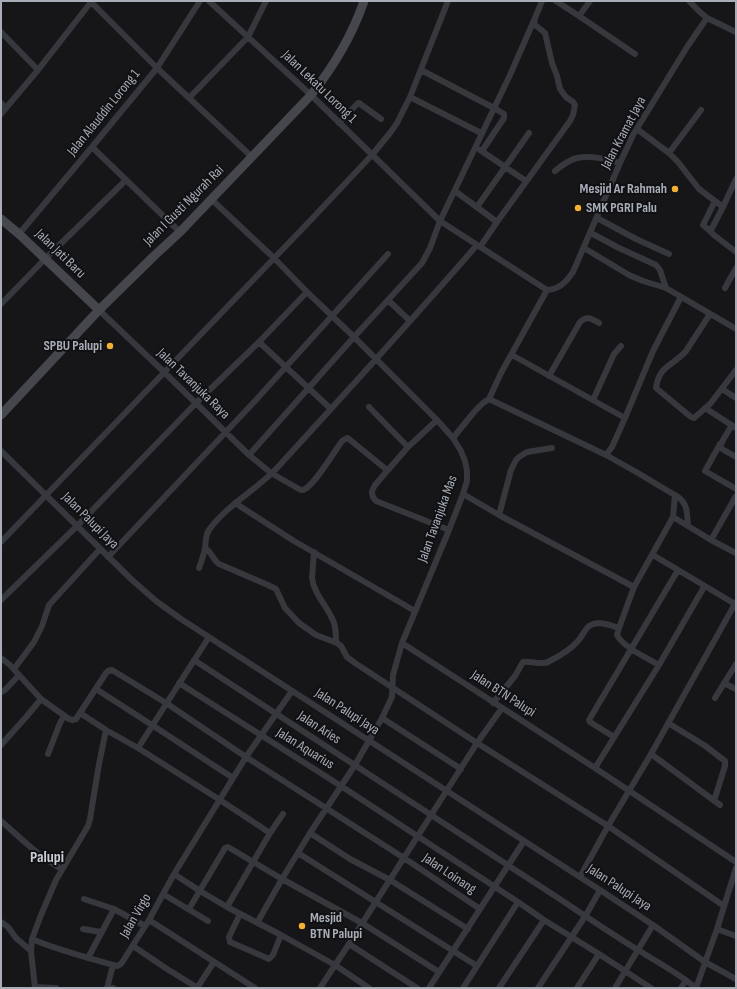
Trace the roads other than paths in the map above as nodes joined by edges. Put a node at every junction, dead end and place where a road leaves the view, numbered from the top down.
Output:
1 (200, 1) edge
2 (209, 1) edge
3 (266, 1) edge
4 (364, 1) edge
5 (448, 1) edge
6 (542, 1) edge
7 (556, 1) edge
8 (590, 1) edge
9 (689, 1) edge
10 (90, 2) edge
11 (579, 16) junction
12 (535, 18) junction
13 (707, 18) junction
14 (1, 32) edge
15 (736, 32) edge
16 (248, 37) junction
17 (635, 54) dead end
18 (157, 68) junction
19 (38, 70) junction
20 (421, 70) junction
21 (311, 95) junction
22 (410, 97) junction
23 (189, 98) junction
24 (1, 103) edge
25 (6, 108) junction
26 (494, 108) junction
27 (701, 110) dead end
28 (1, 114) edge
29 (381, 119) dead end
30 (339, 123) junction
31 (637, 129) junction
32 (481, 133) junction
33 (530, 134) dead end
34 (475, 146) junction
35 (92, 147) junction
36 (482, 151) junction
37 (669, 152) junction
38 (372, 155) junction
39 (252, 157) junction
40 (620, 163) junction
41 (505, 167) junction
42 (555, 171) dead end
43 (736, 179) edge
44 (126, 180) junction
45 (526, 181) junction
46 (455, 191) junction
47 (211, 199) junction
48 (715, 201) junction
49 (723, 207) junction
50 (477, 208) junction
51 (597, 218) junction
52 (1, 219) edge
53 (440, 221) junction
54 (497, 222) junction
55 (180, 232) junction
56 (711, 232) junction
57 (591, 233) junction
58 (19, 234) junction
59 (478, 246) junction
60 (584, 248) junction
61 (736, 252) edge
62 (388, 254) dead end
63 (670, 254) dead end
64 (274, 258) junction
65 (45, 259) junction
66 (736, 268) edge
67 (666, 288) junction
68 (725, 288) dead end
69 (547, 290) junction
70 (307, 292) junction
71 (680, 297) junction
72 (388, 300) junction
73 (1, 304) edge
74 (99, 310) junction
75 (710, 314) junction
76 (332, 316) junction
77 (410, 321) junction
78 (599, 322) dead end
79 (736, 329) edge
80 (354, 337) junction
81 (259, 342) junction
82 (621, 346) dead end
83 (512, 355) junction
84 (376, 359) junction
85 (286, 368) junction
86 (736, 370) edge
87 (164, 372) junction
88 (549, 376) junction
89 (309, 387) junction
90 (722, 389) junction
91 (736, 398) edge
92 (489, 399) junction
93 (593, 400) junction
94 (196, 403) junction
95 (369, 407) dead end
96 (705, 408) junction
97 (331, 409) junction
98 (1, 414) edge
99 (625, 418) junction
100 (436, 420) junction
101 (734, 427) edge
102 (226, 432) junction
103 (453, 438) junction
104 (720, 444) junction
105 (408, 448) junction
106 (552, 448) dead end
107 (1, 451) edge
108 (249, 455) junction
109 (606, 455) junction
110 (736, 457) edge
111 (387, 470) junction
112 (271, 474) junction
113 (736, 489) edge
114 (463, 494) junction
115 (47, 495) junction
116 (674, 495) junction
117 (736, 496) edge
118 (235, 503) junction
119 (499, 515) junction
120 (673, 517) junction
121 (77, 526) junction
122 (688, 526) junction
123 (449, 530) junction
124 (711, 540) junction
125 (1, 542) edge
126 (206, 548) junction
127 (100, 549) junction
128 (314, 552) junction
129 (736, 553) edge
130 (653, 555) junction
131 (108, 557) junction
132 (199, 568) dead end
133 (678, 570) junction
134 (634, 587) junction
135 (704, 587) junction
136 (1, 600) edge
137 (735, 603) edge
138 (415, 611) junction
139 (619, 628) junction
140 (209, 637) junction
141 (336, 642) junction
142 (402, 643) junction
143 (631, 648) junction
144 (1, 658) edge
145 (194, 660) junction
146 (736, 664) edge
147 (659, 665) junction
148 (14, 669) junction
149 (19, 676) junction
150 (179, 683) junction
151 (724, 683) junction
152 (392, 687) junction
153 (96, 689) junction
154 (736, 690) edge
155 (292, 691) junction
156 (1, 692) edge
157 (716, 698) dead end
158 (41, 699) junction
159 (493, 703) junction
160 (166, 704) junction
161 (502, 708) junction
162 (80, 713) junction
163 (276, 714) junction
164 (64, 716) junction
165 (382, 718) junction
166 (668, 723) junction
167 (152, 725) junction
168 (106, 730) junction
169 (261, 736) junction
170 (614, 737) junction
171 (369, 740) junction
172 (477, 743) junction
173 (1, 745) edge
174 (138, 748) junction
175 (48, 754) dead end
176 (651, 754) junction
177 (246, 757) junction
178 (355, 765) junction
179 (595, 768) junction
180 (461, 769) junction
181 (233, 778) junction
182 (341, 786) junction
183 (447, 791) junction
184 (629, 791) junction
185 (220, 800) junction
186 (714, 801) junction
187 (720, 805) dead end
188 (327, 808) junction
189 (283, 814) dead end
190 (431, 816) junction
191 (1, 821) edge
192 (608, 826) junction
193 (270, 833) junction
194 (310, 833) junction
195 (417, 837) junction
196 (524, 841) junction
197 (298, 853) junction
198 (404, 858) junction
199 (253, 861) junction
200 (736, 862) edge
201 (508, 865) junction
202 (736, 868) edge
203 (62, 869) junction
204 (174, 874) junction
205 (580, 876) junction
206 (282, 879) junction
207 (390, 880) junction
208 (494, 887) junction
209 (600, 890) junction
210 (200, 891) junction
211 (163, 894) junction
212 (84, 899) dead end
213 (376, 902) junction
214 (518, 902) junction
215 (724, 906) junction
216 (227, 907) junction
217 (114, 909) junction
218 (189, 909) junction
219 (480, 909) junction
220 (240, 914) junction
221 (586, 915) junction
222 (544, 920) junction
223 (208, 921) dead end
224 (1, 922) edge
225 (147, 923) junction
226 (257, 923) junction
227 (362, 923) junction
228 (653, 925) junction
229 (83, 929) dead end
230 (468, 929) junction
231 (717, 929) junction
232 (101, 932) junction
233 (281, 935) junction
234 (736, 936) edge
235 (572, 937) junction
236 (32, 939) junction
237 (349, 944) junction
238 (133, 946) junction
239 (638, 950) junction
240 (31, 951) junction
241 (453, 952) junction
242 (600, 954) junction
243 (88, 958) junction
244 (214, 962) junction
245 (705, 962) junction
246 (113, 965) junction
247 (335, 965) junction
248 (477, 966) junction
249 (625, 971) junction
250 (439, 972) junction
251 (736, 978) edge
252 (686, 980) junction
253 (322, 987) edge
254 (35, 988) edge
255 (56, 988) edge
256 (107, 988) edge
257 (197, 988) edge
258 (255, 988) edge
259 (369, 988) edge
260 (417, 988) edge
261 (429, 988) edge
262 (463, 988) edge
263 (499, 988) edge
264 (538, 988) edge
265 (577, 988) edge
266 (615, 988) edge
267 (651, 988) edge
268 (681, 988) edge
269 (696, 988) edge

1 - 18 street, Jalan Alauddin Lorong 1
2 - 16 street, Jalan Lekatu Lorong 1
3 - 16 street
4 - 21 main road, Jalan I Gusti Ngurah Rai
5 - 20 street
6 - 12 street
7 - 11 street
8 - 11 street
9 - 13 street
10 - 18 street
10 - 19 street
11 - 17 street
12 - 26 street
12 - 45 street
13 - 15 street
13 - 31 street, Jalan Kramat Jaya
14 - 19 street
16 - 21 street, Jalan Lekatu Lorong 1
16 - 23 street
18 - 23 street
18 - 35 street, Jalan Alauddin Lorong 1
19 - 25 street
20 - 22 street
20 - 26 street
21 - 30 street, Jalan Lekatu Lorong 1
21 - 39 main road, Jalan I Gusti Ngurah Rai
22 - 32 street
22 - 38 street
23 - 39 street
24 - 25 street
25 - 28 street
26 - 32 street
26 - 36 street
27 - 37 street
29 - 30 street
30 - 38 street, Jalan Lekatu Lorong 1
31 - 37 street
31 - 40 street, Jalan Kramat Jaya
32 - 34 street
33 - 41 street
34 - 36 street
34 - 46 street
35 - 44 street
35 - 58 street, Jalan Alauddin Lorong 1
36 - 41 street
37 - 48 street
38 - 53 street, Jalan Lekatu Lorong 1
38 - 64 street
39 - 47 main road, Jalan I Gusti Ngurah Rai
40 - 42 street
40 - 51 street, Jalan Kramat Jaya
41 - 45 street
41 - 50 street
43 - 49 street
44 - 55 street
44 - 65 street
45 - 54 street
46 - 50 street
46 - 53 street
47 - 55 main road, Jalan I Gusti Ngurah Rai
47 - 64 street, Jalan Tavanjuka Mas
48 - 49 street
48 - 56 street
49 - 56 street
50 - 54 street
51 - 57 street, Jalan Kramat Jaya
51 - 63 street
52 - 58 main road, Jalan Jati Baru
53 - 59 street, Jalan Lekatu Lorong 1
53 - 72 street
54 - 59 street
55 - 74 main road, Jalan I Gusti Ngurah Rai
56 - 61 street
57 - 60 street, Jalan Kramat Jaya
57 - 67 street
58 - 65 main road, Jalan Jati Baru
59 - 69 street, Jalan Lekatu Lorong 1
59 - 77 street
60 - 67 street
60 - 69 street, Jalan Kramat Jaya
62 - 76 street
64 - 70 street, Jalan Tavanjuka Mas
64 - 87 street
65 - 73 street
65 - 74 main road, Jalan Jati Baru
66 - 68 street
67 - 71 street
69 - 83 street
70 - 76 street, Jalan Tavanjuka Mas
70 - 81 street
71 - 75 street
71 - 99 street
72 - 77 street
72 - 80 street
74 - 87 street, Jalan Tavanjuka Raya
74 - 98 main road, Jalan I Gusti Ngurah Rai
75 - 79 street
75 - 96 street
76 - 80 street, Jalan Tavanjuka Mas
76 - 85 street
77 - 84 street
78 - 88 street
80 - 84 street, Jalan Tavanjuka Mas
80 - 89 street
81 - 85 street
81 - 94 street
82 - 93 street
83 - 88 street
83 - 92 street
84 - 97 street
84 - 100 street, Jalan Tavanjuka Mas
85 - 89 street
85 - 102 street
86 - 90 street
87 - 94 street, Jalan Tavanjuka Raya
87 - 115 street
88 - 93 street
89 - 97 street
89 - 108 street
90 - 91 street
90 - 96 street
92 - 103 street
92 - 109 street
93 - 99 street
94 - 102 street, Jalan Tavanjuka Raya
94 - 121 street
95 - 105 street
96 - 101 street
97 - 112 street
99 - 109 street
100 - 103 street, Jalan Tavanjuka Mas
100 - 105 street
101 - 104 street
102 - 108 street, Jalan Tavanjuka Raya
102 - 131 street
103 - 114 street, Jalan Tavanjuka Mas
104 - 110 street
104 - 113 street
105 - 111 street
106 - 119 street
107 - 115 street, Jalan Palupi Jaya
108 - 112 street, Jalan Tavanjuka Raya
109 - 116 street
111 - 112 street, Jalan Tavanjuka Raya
111 - 123 street
112 - 118 street
114 - 119 street
114 - 123 street, Jalan Tavanjuka Mas
115 - 121 street, Jalan Palupi Jaya
115 - 125 street
116 - 120 street
116 - 122 street
117 - 124 street
118 - 126 street
118 - 128 street
119 - 134 street
120 - 122 street
120 - 130 street
121 - 127 street, Jalan Palupi Jaya
121 - 136 street
122 - 124 street
123 - 138 street, Jalan Tavanjuka Mas
124 - 129 street
126 - 132 street
126 - 141 street
127 - 131 street, Jalan Palupi Jaya
127 - 148 street
128 - 138 street
128 - 141 street
130 - 133 street
130 - 134 street
131 - 140 street, Jalan Palupi Jaya
133 - 135 street
133 - 143 street
134 - 139 street
135 - 137 street
135 - 147 street
137 - 166 street
138 - 142 street, Jalan Tavanjuka Mas
139 - 143 street
139 - 159 street
140 - 145 street
140 - 155 street, Jalan Palupi Jaya
141 - 152 street
142 - 152 street
142 - 159 street, Jalan BTN Palupi
143 - 147 street
143 - 170 street
144 - 148 street
145 - 150 street
145 - 163 street, Jalan Aries
146 - 151 street
147 - 170 street
148 - 149 street
149 - 156 street
149 - 158 street
150 - 160 street
150 - 169 street, Jalan Aquarius
151 - 154 street
151 - 157 street
152 - 165 street
152 - 172 street
153 - 160 street
153 - 162 street
153 - 167 street
155 - 163 street, Jalan Virgo
155 - 171 street, Jalan Palupi Jaya
158 - 164 street
158 - 173 street
159 - 161 street, Jalan BTN Palupi
160 - 167 street
160 - 177 street
161 - 172 street
161 - 179 street, Jalan BTN Palupi
162 - 164 street
162 - 168 street
163 - 169 street, Jalan Virgo
163 - 178 street, Jalan Aries
164 - 175 street
165 - 171 street
165 - 180 street
166 - 176 street
166 - 186 street
167 - 174 street
167 - 181 street
168 - 174 street
168 - 203 street
169 - 177 street, Jalan Virgo
169 - 182 street, Jalan Aquarius
170 - 179 street
171 - 178 street
171 - 183 street, Jalan Palupi Jaya
172 - 180 street
172 - 192 street
174 - 185 street
176 - 184 street
176 - 186 street
177 - 181 street, Jalan Virgo
177 - 188 street
178 - 182 street
178 - 190 street, Jalan Aries
179 - 184 street, Jalan BTN Palupi
180 - 183 street
181 - 185 street, Jalan Virgo
182 - 188 street
182 - 195 street, Jalan Aquarius
183 - 190 street
183 - 196 street, Jalan Palupi Jaya
184 - 192 street
184 - 200 street, Jalan BTN Palupi
185 - 193 street
185 - 204 street, Jalan Virgo
186 - 187 street
188 - 194 street
188 - 198 street
189 - 193 street
190 - 195 street
190 - 201 street, Jalan Aries
191 - 203 street
192 - 205 street
192 - 215 street
193 - 199 street
194 - 197 street
194 - 207 street
195 - 198 street
195 - 208 street, Jalan Aquarius
196 - 201 street
196 - 205 street, Jalan Palupi Jaya
197 - 206 street
197 - 213 street
198 - 207 street
198 - 219 street, Jalan Loinang
199 - 206 street
199 - 210 street
199 - 216 street
201 - 208 street
201 - 221 street, Jalan Aries
202 - 215 street
203 - 236 street
204 - 210 street
204 - 211 street, Jalan Virgo
205 - 209 street, Jalan Palupi Jaya
206 - 226 street
206 - 227 street
207 - 213 street
207 - 230 street
208 - 214 street, Jalan Aquarius
208 - 219 street
209 - 221 street
209 - 228 street, Jalan Palupi Jaya
210 - 216 street
210 - 218 street
211 - 218 street
211 - 225 street, Jalan Virgo
212 - 217 street
213 - 227 street
213 - 241 street
214 - 222 street, Jalan Aquarius
214 - 248 street
215 - 231 street
216 - 220 street
217 - 225 street
217 - 232 street
218 - 223 street
219 - 230 street
220 - 226 street
220 - 233 street
221 - 235 street
221 - 239 street, Jalan Aries
222 - 235 street, Jalan Aquarius
222 - 263 street
224 - 240 street
225 - 238 street, Jalan Virgo
225 - 244 street
226 - 233 street
227 - 237 street
227 - 250 street
228 - 239 street
228 - 245 street, Jalan Palupi Jaya
229 - 232 street
230 - 241 street
231 - 234 street
231 - 245 street
232 - 243 street
233 - 247 street
235 - 242 street, Jalan Aquarius
235 - 264 street
236 - 240 street
236 - 243 street
237 - 247 street
237 - 260 street
238 - 246 street, Jalan Virgo
238 - 257 street
239 - 249 street
239 - 252 street, Jalan Aries
240 - 254 street
241 - 248 street
241 - 250 street
242 - 249 street, Jalan Aquarius
242 - 265 street
243 - 246 street
244 - 257 street
244 - 258 street
245 - 251 street, Jalan Palupi Jaya
245 - 269 street
246 - 256 street
247 - 253 street
247 - 259 street
248 - 262 street
249 - 266 street
249 - 267 street, Jalan Aquarius
250 - 261 street
252 - 268 street
252 - 269 street, Jalan Aries
254 - 255 street

